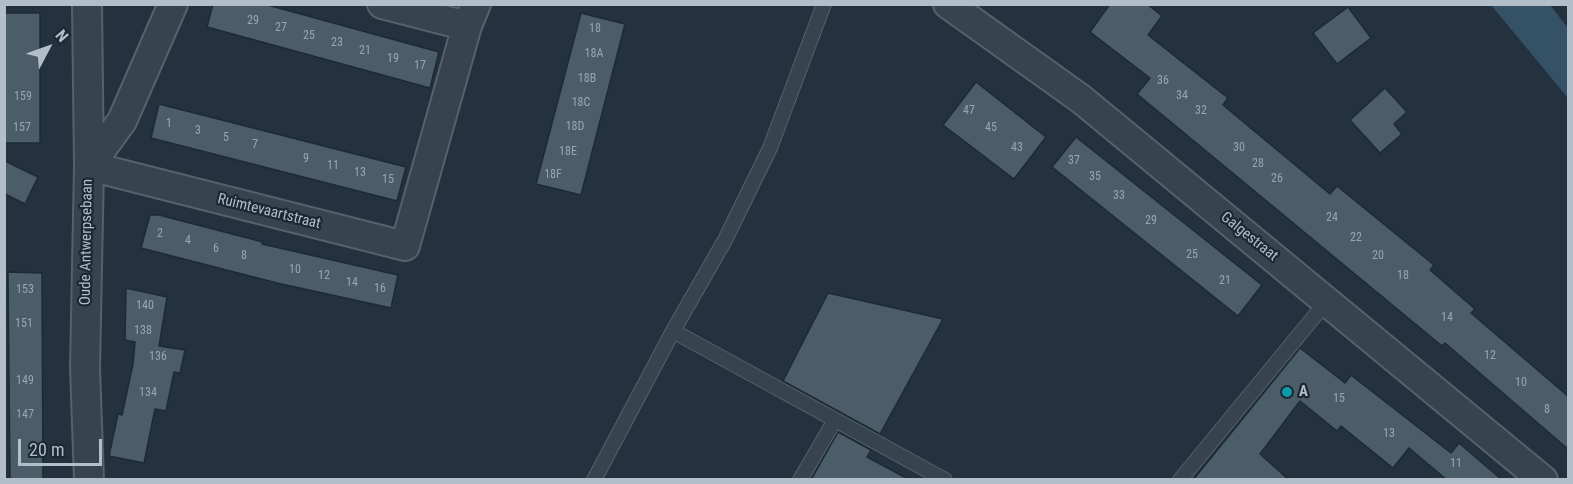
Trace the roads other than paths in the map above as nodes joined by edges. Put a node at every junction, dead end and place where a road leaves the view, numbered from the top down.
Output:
1 (87, 4) edge
2 (173, 4) edge
3 (382, 4) edge
4 (824, 4) edge
5 (948, 4) edge
6 (472, 15) edge
7 (89, 166) junction
8 (1327, 302) junction
9 (673, 331) junction
10 (835, 420) junction
11 (88, 480) edge
12 (594, 480) edge
13 (800, 480) edge
14 (945, 480) edge
15 (1180, 480) edge
16 (1543, 480) edge

1 - 7 street, Oude Antwerpsebaan
2 - 7 street
3 - 6 street, Ruimtevaartstraat
4 - 9 lane
5 - 8 street, Galgestraat
6 - 7 street, Ruimtevaartstraat
7 - 11 street, Oude Antwerpsebaan
8 - 15 lane
8 - 16 street, Galgestraat
9 - 10 lane
9 - 12 lane
10 - 13 lane
10 - 14 lane

